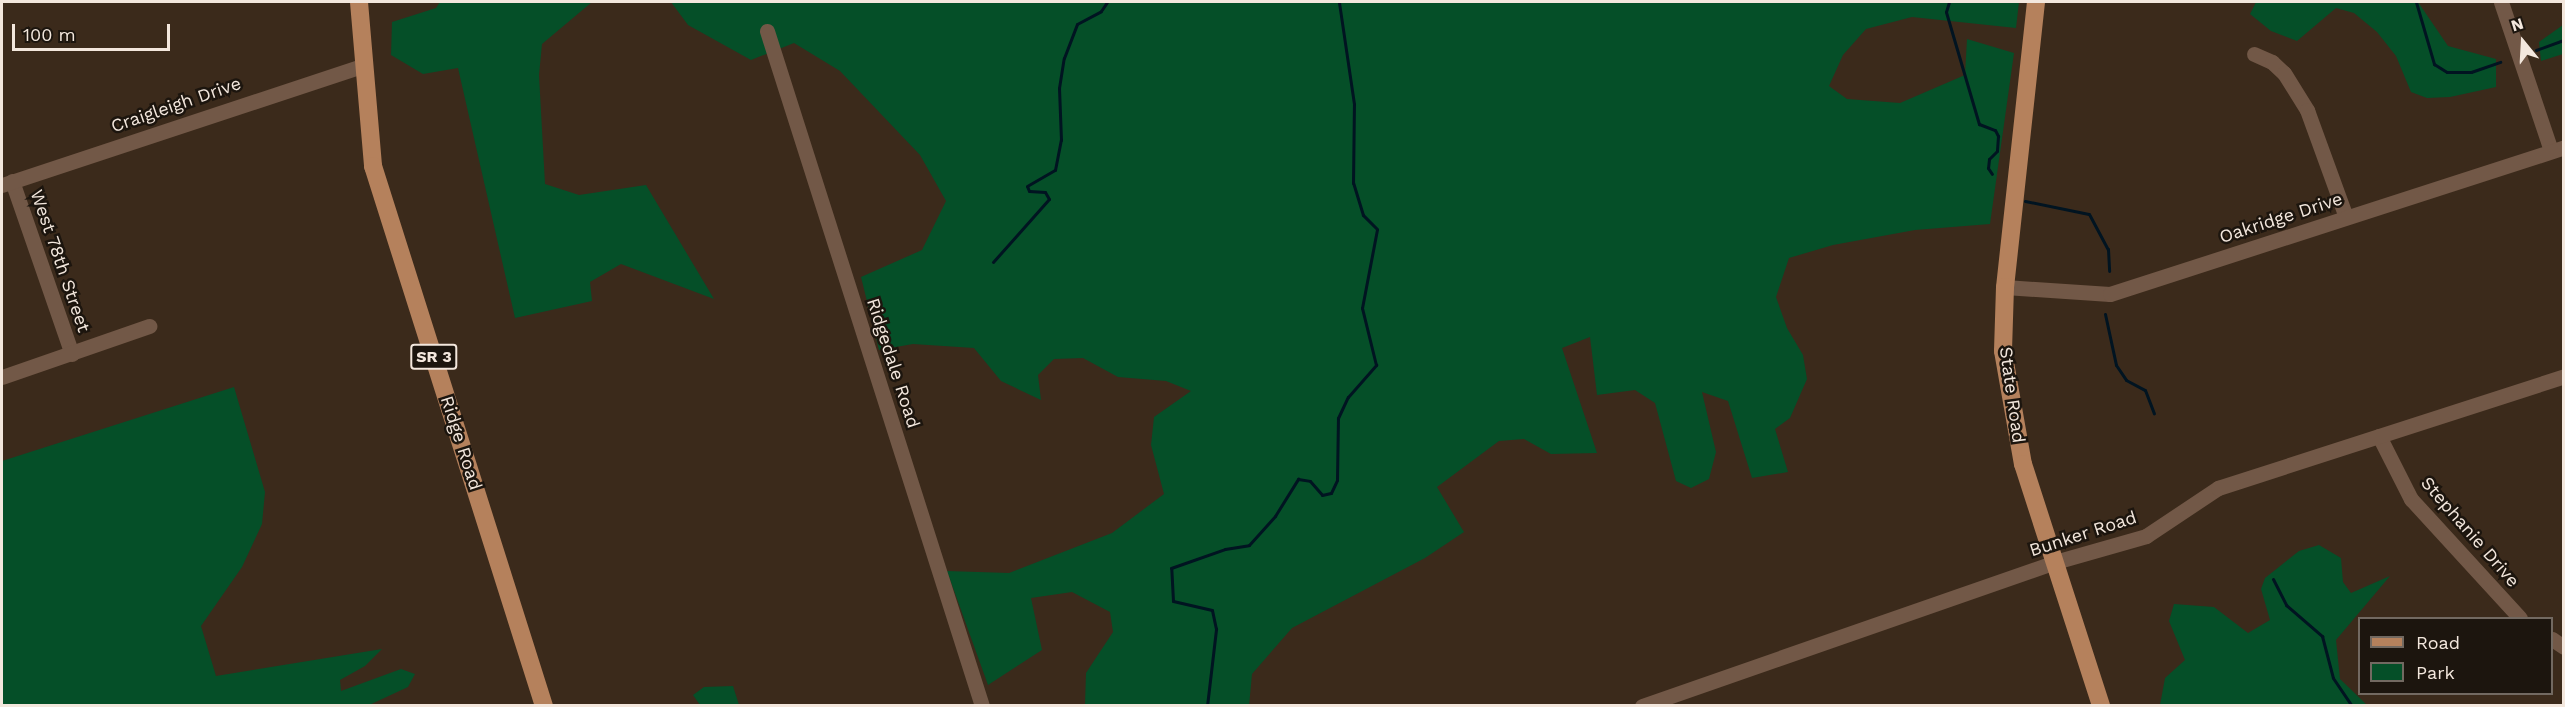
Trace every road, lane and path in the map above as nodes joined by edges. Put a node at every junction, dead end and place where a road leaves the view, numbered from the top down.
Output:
1 (359, 2) edge
2 (2036, 2) edge
3 (2501, 2) edge
4 (767, 31) dead end
5 (364, 65) junction
6 (2557, 149) edge
7 (7, 183) edge
8 (2341, 219) junction
9 (2005, 287) junction
10 (149, 326) dead end
11 (72, 354) junction
12 (2564, 376) edge
13 (2, 377) edge
14 (2379, 436) junction
15 (2055, 562) junction
16 (2519, 617) edge
17 (544, 705) edge
18 (982, 705) edge
19 (1642, 705) edge
20 (2101, 705) edge

1 - 5 main road, Ridge Road / SR 3
2 - 9 main road, State Road
3 - 6 street
4 - 18 street, Ridgedale Road
5 - 7 street, Craigleigh Drive
5 - 17 main road, Ridge Road / SR 3
6 - 8 street, Oakridge Drive
7 - 11 street, West 78th Street
8 - 8 street
8 - 9 street, Oakridge Drive
9 - 15 main road, State Road
10 - 11 street
11 - 13 street
12 - 14 street, Bunker Road
14 - 15 street, Bunker Road
14 - 16 street, Stephanie Drive
15 - 19 street, Bunker Road
15 - 20 main road, State Road

